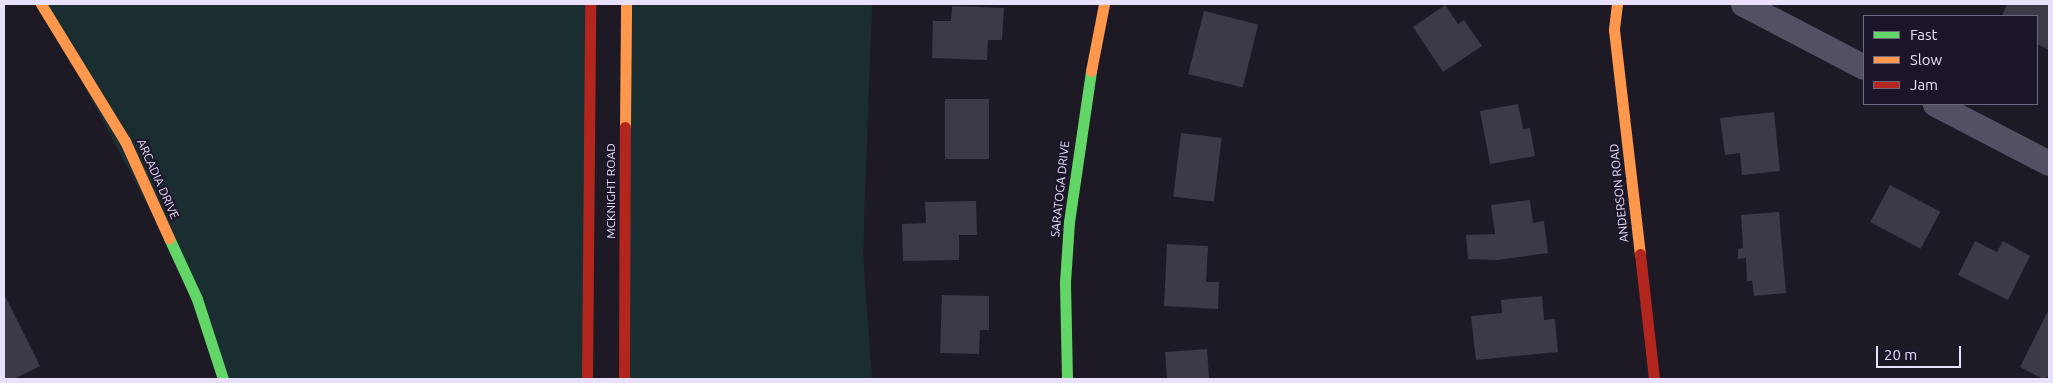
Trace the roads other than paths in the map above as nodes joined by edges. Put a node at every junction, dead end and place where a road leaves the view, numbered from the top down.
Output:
1 (42, 4) edge
2 (590, 4) edge
3 (626, 4) edge
4 (1104, 4) edge
5 (1743, 4) edge
6 (1613, 5) edge
7 (1863, 66) edge
8 (1937, 105) edge
9 (2049, 163) edge
10 (223, 379) edge
11 (587, 379) edge
12 (624, 379) edge
13 (1068, 379) edge
14 (1654, 379) edge

1 - 10 main road, ARCADIA DRIVE
2 - 11 main road, MCKNIGHT ROAD
3 - 12 main road, MCKNIGHT ROAD
4 - 13 main road, SARATOGA DRIVE
5 - 7 street
6 - 14 main road, ANDERSON ROAD
8 - 9 street

